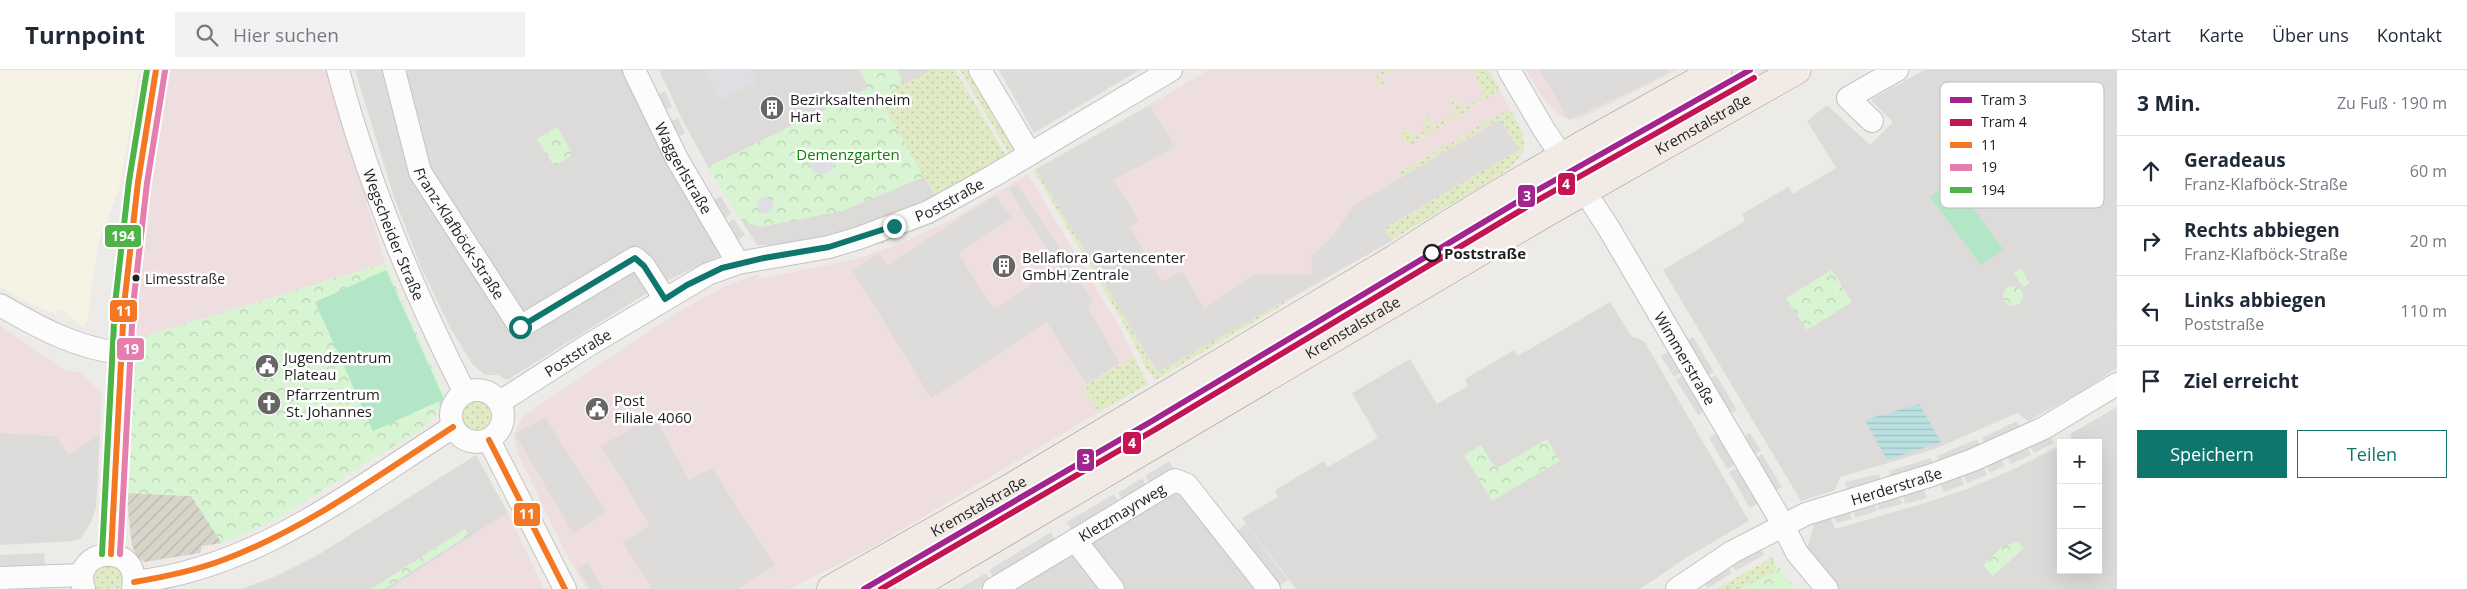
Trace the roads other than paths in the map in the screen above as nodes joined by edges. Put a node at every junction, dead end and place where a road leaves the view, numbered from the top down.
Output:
1 (156, 70) edge
2 (338, 70) edge
3 (394, 70) edge
4 (634, 70) edge
5 (980, 70) edge
6 (1171, 70) edge
7 (1509, 70) edge
8 (1718, 70) edge
9 (1797, 70) edge
10 (1897, 70) edge
11 (1872, 121) dead end
12 (1030, 154) junction
13 (1562, 157) junction
14 (1585, 192) junction
15 (738, 263) junction
16 (665, 299) junction
17 (0, 305) edge
18 (120, 353) junction
19 (2117, 384) edge
20 (465, 393) junction
21 (500, 402) junction
22 (453, 427) junction
23 (489, 440) junction
24 (1782, 526) junction
25 (1074, 540) junction
26 (111, 554) junction
27 (0, 578) edge
28 (83, 582) edge
29 (133, 585) edge
30 (565, 589) edge
31 (831, 589) edge
32 (909, 589) edge
33 (994, 589) edge
34 (1113, 589) edge
35 (1269, 589) edge
36 (1677, 589) edge
37 (1827, 589) edge

1 - 18 street
2 - 20 street, Wegscheider Straße
3 - 16 street, Franz-Klafböck-Straße
4 - 15 street, Waggerlstraße
5 - 12 street
6 - 12 street, Poststraße
7 - 13 street
8 - 13 main road, Kremstalstraße
9 - 14 main road, Kremstalstraße
10 - 11 street
12 - 15 street, Poststraße
13 - 14 street, Wimmerstraße
13 - 31 main road, Kremstalstraße
14 - 24 street, Wimmerstraße
14 - 32 main road, Kremstalstraße
15 - 16 street, Poststraße
16 - 21 street, Poststraße
17 - 18 street
18 - 26 street
19 - 24 street, Herderstraße
20 - 21 street
20 - 22 street
21 - 23 street
22 - 23 street
22 - 29 street
23 - 30 street
24 - 36 street, Herderstraße
24 - 37 street, Wimmerstraße
25 - 33 street, Kletzmayrweg
25 - 34 street
25 - 35 street, Kletzmayrweg
26 - 28 street
26 - 29 street
27 - 28 street

